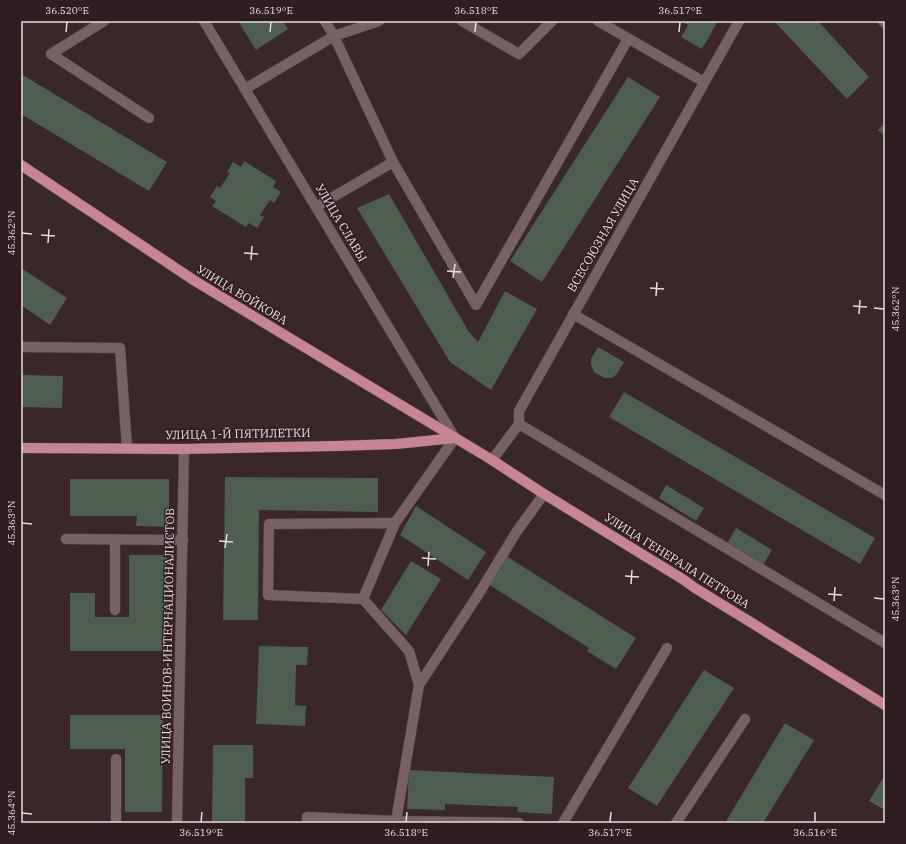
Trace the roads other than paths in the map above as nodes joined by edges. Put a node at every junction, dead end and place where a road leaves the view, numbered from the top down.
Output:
1 (104, 21) edge
2 (204, 21) edge
3 (325, 21) edge
4 (379, 21) edge
5 (462, 21) edge
6 (552, 21) edge
7 (598, 21) edge
8 (739, 21) edge
9 (883, 21) edge
10 (885, 23) edge
11 (334, 36) junction
12 (628, 39) junction
13 (704, 82) junction
14 (245, 89) junction
15 (149, 118) dead end
16 (393, 162) junction
17 (21, 165) edge
18 (316, 207) junction
19 (573, 314) junction
20 (21, 339) edge
21 (21, 347) edge
22 (32, 347) junction
23 (519, 424) junction
24 (455, 438) junction
25 (21, 448) edge
26 (126, 448) junction
27 (184, 449) junction
28 (492, 460) junction
29 (544, 494) junction
30 (885, 495) edge
31 (394, 523) junction
32 (66, 539) dead end
33 (115, 540) junction
34 (183, 540) junction
35 (363, 599) junction
36 (115, 610) dead end
37 (885, 644) edge
38 (667, 648) dead end
39 (419, 685) junction
40 (885, 705) edge
41 (745, 719) dead end
42 (116, 759) dead end
43 (396, 821) junction
44 (116, 823) edge
45 (177, 823) edge
46 (307, 823) edge
47 (519, 823) edge
48 (563, 823) edge
49 (676, 823) edge

1 - 15 street
2 - 14 street, УЛИЦА СЛАВЫ
3 - 11 street
4 - 11 street
5 - 6 street
7 - 12 street
8 - 13 street, ВСЕСОЮЗНАЯ УЛИЦА
9 - 10 street
11 - 14 street
11 - 16 street
12 - 13 street
12 - 16 street
13 - 19 street, ВСЕСОЮЗНАЯ УЛИЦА
14 - 18 street, УЛИЦА СЛАВЫ
16 - 18 street
17 - 24 main road, УЛИЦА ВОЙКОВА
18 - 24 street, УЛИЦА СЛАВЫ
19 - 23 street, ВСЕСОЮЗНАЯ УЛИЦА
19 - 30 street
20 - 22 street
21 - 22 street
22 - 26 street
23 - 28 street, ВСЕСОЮЗНАЯ УЛИЦА
23 - 37 street
24 - 27 main road, УЛИЦА 1-Й ПЯТИЛЕТКИ
24 - 28 main road, УЛИЦА ГЕНЕРАЛА ПЕТРОВА
24 - 31 street
25 - 26 main road, УЛИЦА 1-Й ПЯТИЛЕТКИ
26 - 27 main road, УЛИЦА 1-Й ПЯТИЛЕТКИ
27 - 34 street, УЛИЦА ВОИНОВ-ИНТЕРНАЦИОНАЛИСТОВ
28 - 29 main road, УЛИЦА ГЕНЕРАЛА ПЕТРОВА
29 - 39 street
29 - 40 main road, УЛИЦА ГЕНЕРАЛА ПЕТРОВА
31 - 35 street
31 - 35 street
32 - 33 street
33 - 34 street
33 - 36 street
34 - 45 street, УЛИЦА ВОИНОВ-ИНТЕРНАЦИОНАЛИСТОВ
35 - 39 street
38 - 48 street
39 - 43 street
41 - 49 street
42 - 44 street
43 - 46 street
43 - 47 street

